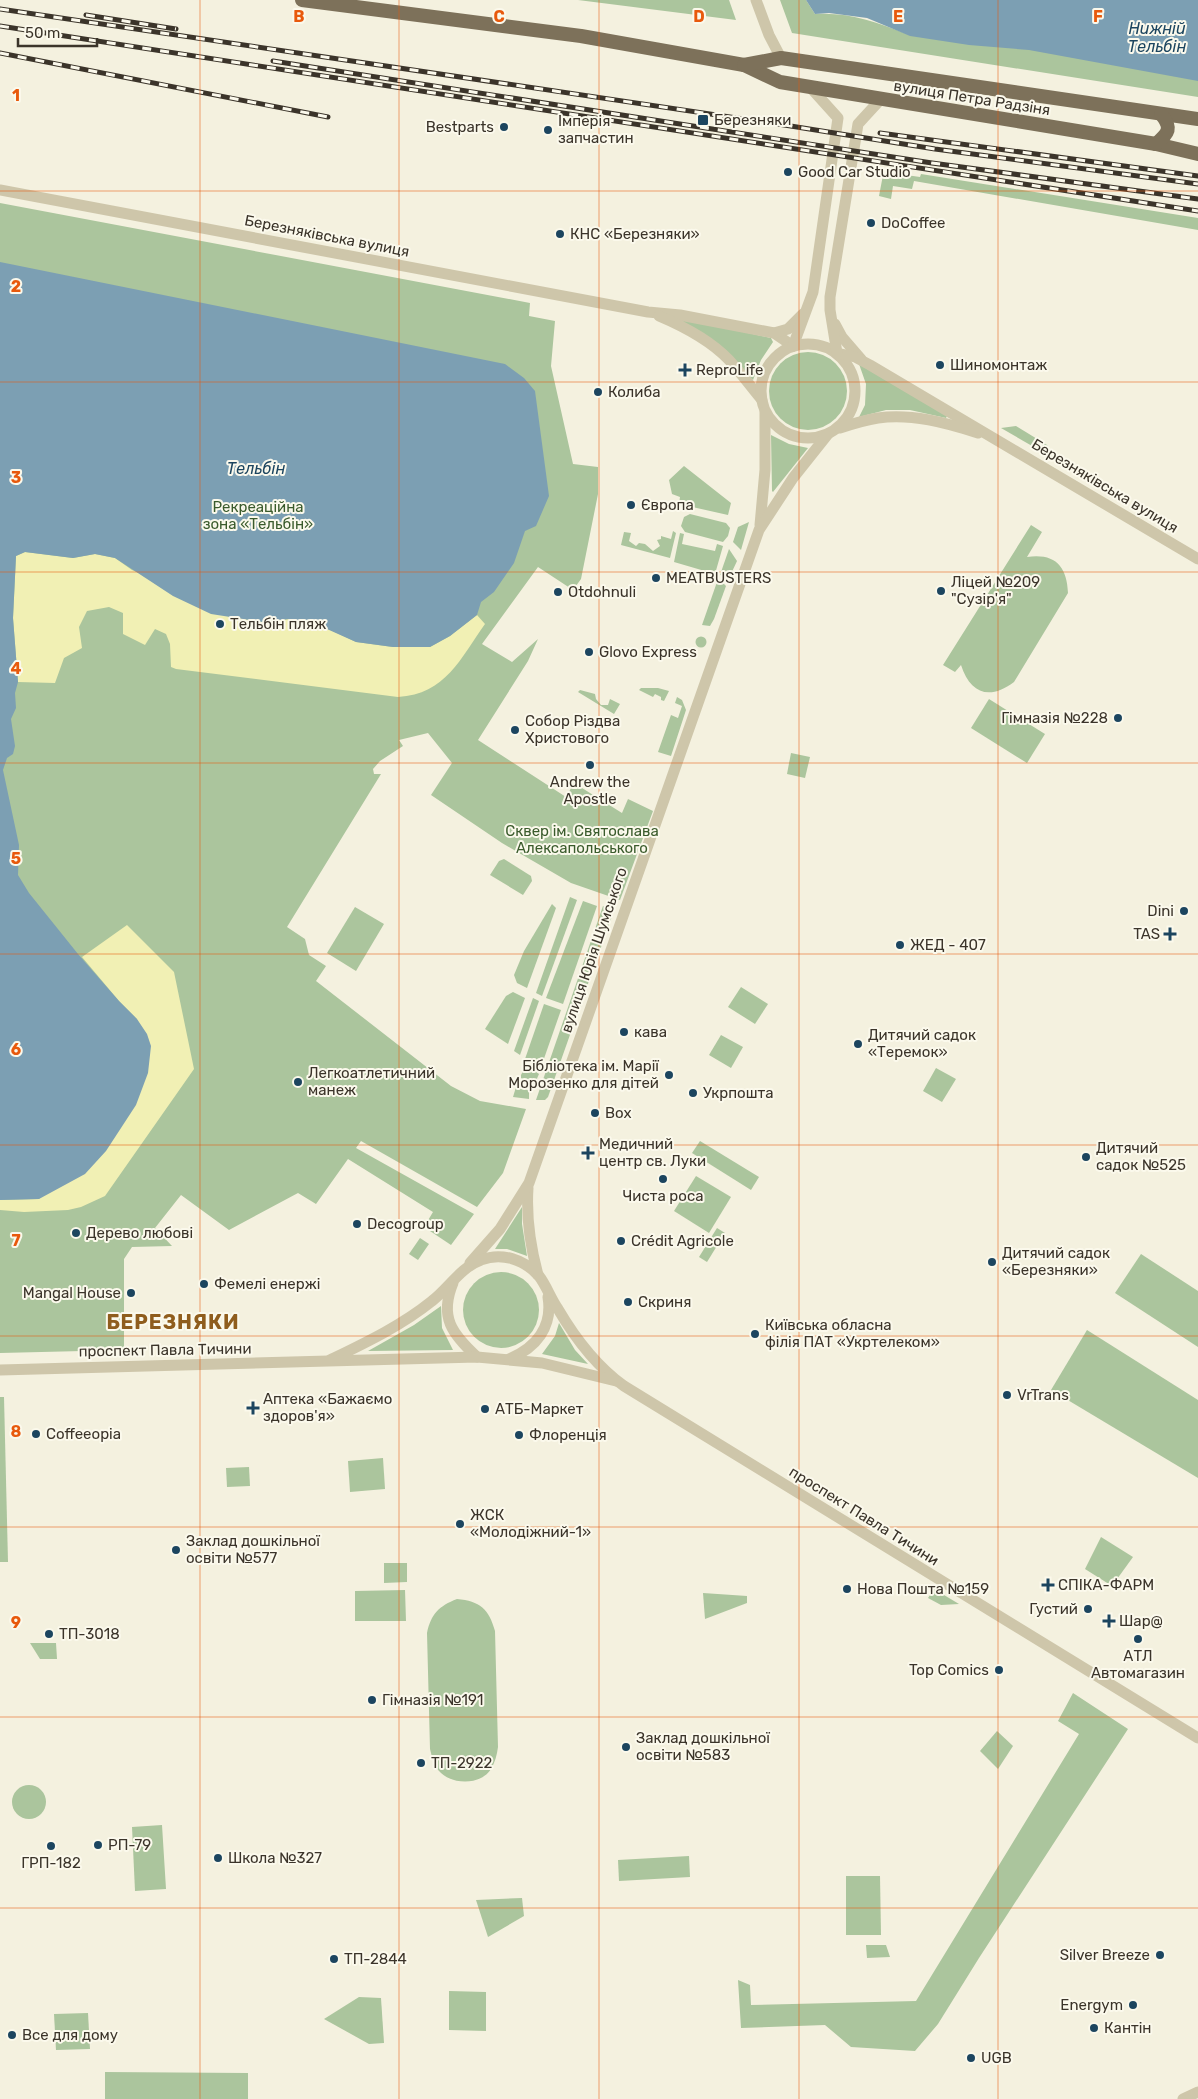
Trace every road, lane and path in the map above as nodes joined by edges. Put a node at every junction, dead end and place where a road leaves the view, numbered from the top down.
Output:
1 (302, 0) edge
2 (756, 0) edge
3 (781, 58) junction
4 (744, 65) junction
5 (811, 88) junction
6 (880, 100) junction
7 (1161, 114) junction
8 (1198, 119) edge
9 (1156, 144) junction
10 (1198, 154) edge
11 (0, 190) edge
12 (810, 305) junction
13 (648, 312) junction
14 (831, 315) junction
15 (774, 333) junction
16 (793, 346) junction
17 (837, 353) junction
18 (862, 360) junction
19 (764, 405) junction
20 (832, 431) junction
21 (996, 438) junction
22 (759, 530) junction
23 (1198, 560) edge
24 (529, 1183) junction
25 (467, 1267) junction
26 (538, 1276) junction
27 (454, 1282) junction
28 (547, 1292) junction
29 (477, 1357) junction
30 (508, 1359) junction
31 (330, 1360) junction
32 (0, 1370) edge
33 (618, 1381) junction
34 (1198, 1738) edge
35 (1198, 2092) edge
36 (1183, 2099) edge

1 - 4 main road, вулиця Петра Радзіня
2 - 3 street
3 - 4 main road, вулиця Петра Радзіня
3 - 7 main road, вулиця Петра Радзіня
4 - 5 main road, вулиця Петра Радзіня
5 - 6 main road, вулиця Петра Радзіня
5 - 12 street
6 - 9 main road, вулиця Петра Радзіня
6 - 14 street
7 - 8 main road, вулиця Петра Радзіня
7 - 9 main road
9 - 10 main road, вулиця Петра Радзіня
11 - 13 street, Березняківська вулиця
12 - 15 street
12 - 16 street
13 - 15 street, Березняківська вулиця
13 - 19 street, Березняківська вулиця
14 - 17 street
14 - 18 street
15 - 16 street, Березняківська вулиця
16 - 17 street
16 - 19 street
17 - 18 street, Березняківська вулиця
17 - 20 street
18 - 21 street, Березняківська вулиця
19 - 20 street
19 - 22 street, вулиця Юрія Шумського
20 - 21 street, Березняківська вулиця
20 - 22 street, вулиця Юрія Шумського
21 - 23 street, Березняківська вулиця
22 - 24 street, вулиця Юрія Шумського
24 - 25 street, вулиця Юрія Шумського
24 - 26 street, вулиця Юрія Шумського
25 - 26 street, проспект Павла Тичини
25 - 27 street, проспект Павла Тичини
26 - 28 street, проспект Павла Тичини
27 - 29 street, проспект Павла Тичини
27 - 31 street, проспект Павла Тичини
28 - 30 street, проспект Павла Тичини
28 - 33 street, проспект Павла Тичини
29 - 30 street, проспект Павла Тичини
29 - 31 street, проспект Павла Тичини
30 - 33 street, проспект Павла Тичини
31 - 32 street, проспект Павла Тичини
33 - 34 street, проспект Павла Тичини
35 - 36 street

